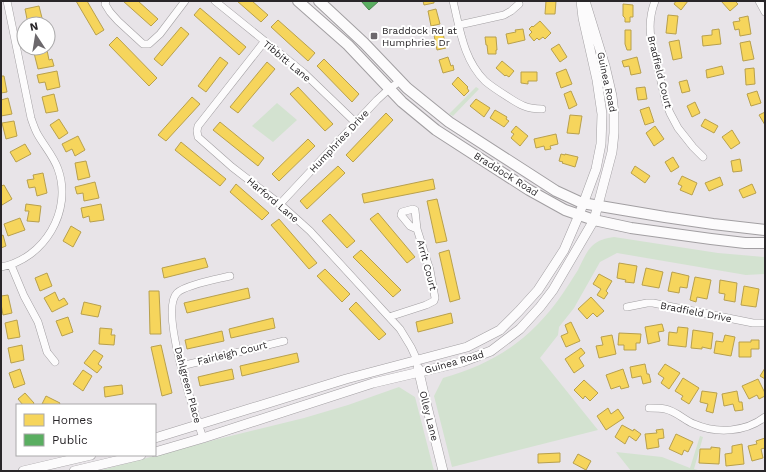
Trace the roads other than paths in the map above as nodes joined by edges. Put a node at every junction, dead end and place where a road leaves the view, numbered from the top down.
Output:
1 (7, 1) edge
2 (106, 1) edge
3 (185, 1) edge
4 (215, 1) edge
5 (298, 1) edge
6 (319, 1) edge
7 (453, 1) edge
8 (581, 1) edge
9 (585, 1) edge
10 (655, 1) edge
11 (759, 1) edge
12 (518, 4) dead end
13 (765, 12) edge
14 (459, 25) junction
15 (264, 42) junction
16 (400, 81) junction
17 (389, 89) junction
18 (542, 109) dead end
19 (356, 123) junction
20 (703, 157) dead end
21 (280, 204) junction
22 (582, 204) junction
23 (597, 206) junction
24 (579, 215) junction
25 (594, 220) junction
26 (417, 230) dead end
27 (765, 230) edge
28 (765, 243) edge
29 (11, 265) junction
30 (1, 267) edge
31 (230, 276) dead end
32 (627, 307) dead end
33 (389, 317) junction
34 (765, 323) edge
35 (284, 340) dead end
36 (417, 360) junction
37 (55, 362) dead end
38 (181, 366) junction
39 (419, 372) junction
40 (649, 408) dead end
41 (764, 418) edge
42 (198, 425) junction
43 (156, 438) edge
44 (203, 438) junction
45 (156, 452) edge
46 (87, 456) edge
47 (137, 456) edge
48 (23, 471) edge
49 (74, 471) edge
50 (444, 471) edge

1 - 29 street
2 - 3 street
4 - 15 street, Tibbitt Lane
5 - 17 main road, Braddock Road
6 - 16 main road, Braddock Road
7 - 14 street
8 - 22 main road, Guinea Road
9 - 23 main road, Guinea Road
10 - 20 street, Bradfield Court
11 - 13 street
12 - 14 street
14 - 18 street
15 - 19 street, Tibbitt Lane
15 - 21 street, Harford Lane
16 - 17 street, Humphries Drive
16 - 22 main road, Braddock Road
17 - 19 street, Humphries Drive
17 - 24 main road, Braddock Road
19 - 21 street, Humphries Drive
21 - 33 street, Harford Lane
22 - 23 main road, Braddock Road
22 - 24 main road, Guinea Road
23 - 25 main road, Guinea Road
23 - 27 main road, Braddock Road
24 - 25 main road, Braddock Road
24 - 36 main road, Guinea Road
25 - 28 main road, Braddock Road
25 - 39 main road, Guinea Road
26 - 33 street, Arrit Court
29 - 30 street
29 - 37 street
31 - 38 street, Dahlgreen Place
32 - 34 street, Bradfield Drive
33 - 36 street, Harford Lane
35 - 38 street, Fairleigh Court
36 - 39 main road, Olley Lane
36 - 42 main road, Guinea Road
38 - 42 street, Dahlgreen Place
39 - 44 main road, Guinea Road
39 - 50 main road, Olley Lane
40 - 41 street
42 - 43 main road, Guinea Road
42 - 44 street, Dahlgreen Place
44 - 45 main road, Guinea Road
46 - 48 main road
47 - 49 main road

